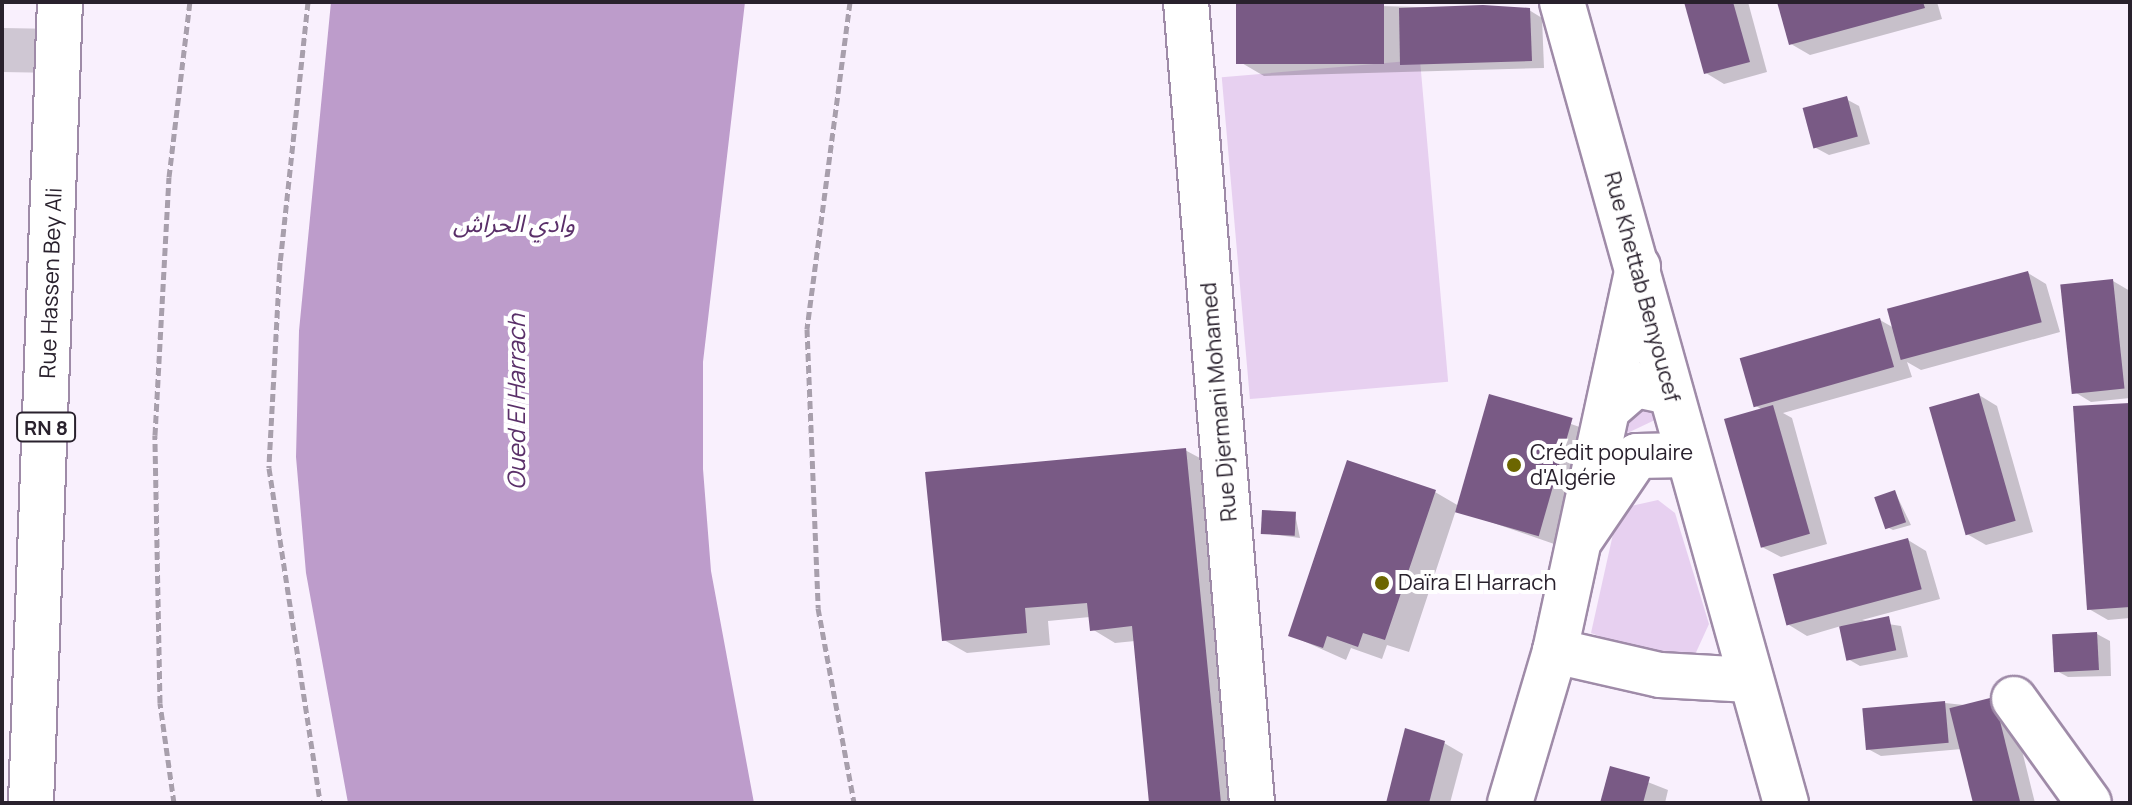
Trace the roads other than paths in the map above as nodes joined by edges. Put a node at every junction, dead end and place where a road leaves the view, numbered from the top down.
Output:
1 (60, 2) edge
2 (1186, 2) edge
3 (1562, 2) edge
4 (1638, 267) junction
5 (1670, 392) junction
6 (1608, 409) junction
7 (1688, 455) junction
8 (1582, 537) junction
9 (1555, 651) junction
10 (1750, 680) junction
11 (2014, 699) dead end
12 (31, 803) edge
13 (1252, 803) edge
14 (1510, 803) edge
15 (1786, 803) edge
16 (2089, 803) edge

1 - 12 main road, Rue Hassen Bey Ali / RN 8
2 - 13 main road, Rue Djermani Mohamed
3 - 4 main road, Rue Khettab Benyoucef
4 - 5 main road, Rue Khettab Benyoucef
4 - 6 main road
5 - 6 main road
5 - 7 main road, Rue Khettab Benyoucef
6 - 8 main road
7 - 8 main road
7 - 10 main road, Rue Khettab Benyoucef
8 - 9 main road
9 - 10 main road
9 - 14 main road
10 - 15 main road, Rue Khettab Benyoucef
11 - 16 main road

